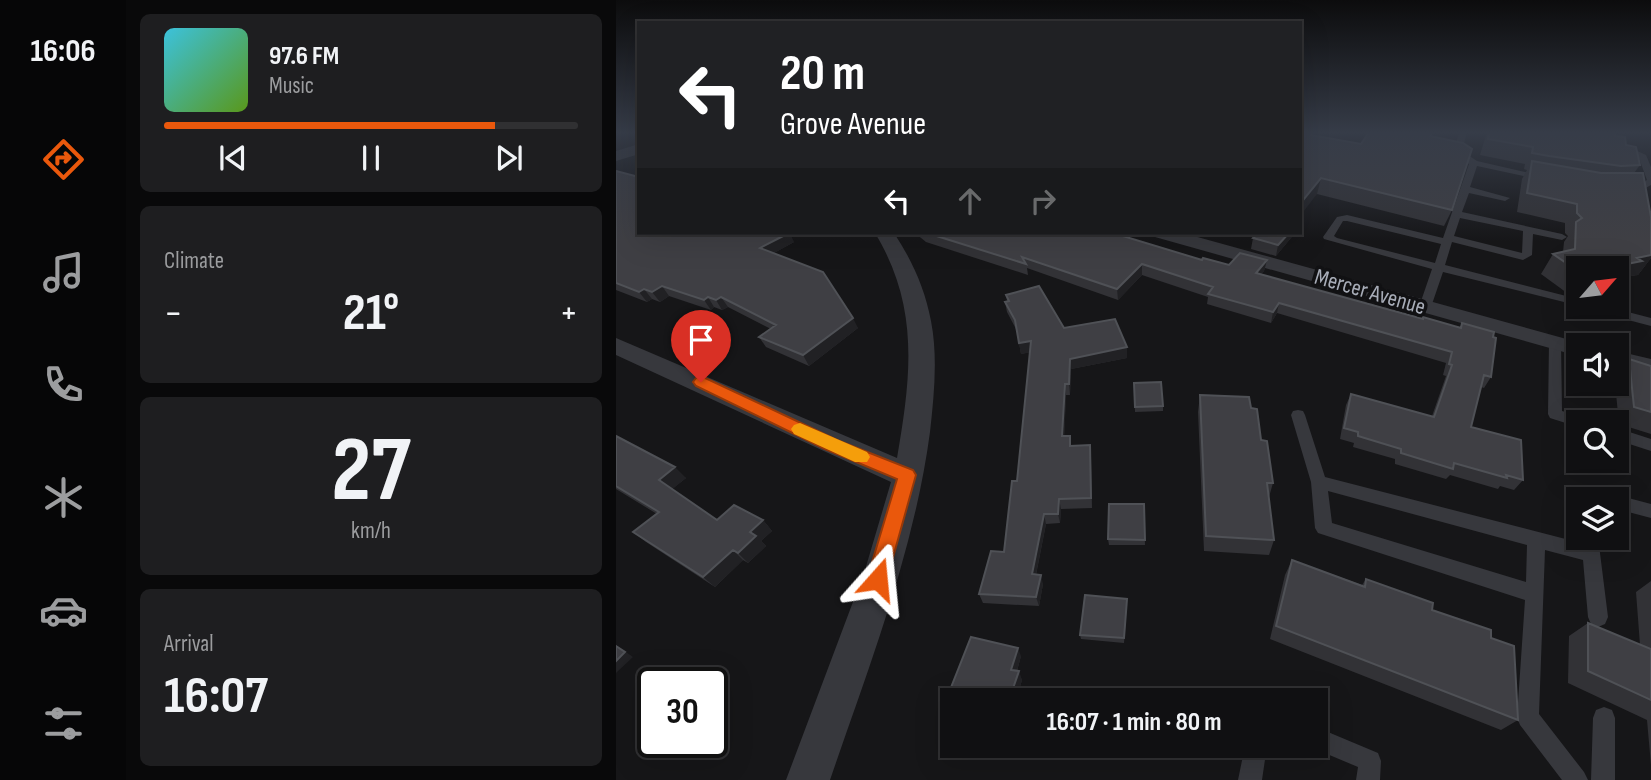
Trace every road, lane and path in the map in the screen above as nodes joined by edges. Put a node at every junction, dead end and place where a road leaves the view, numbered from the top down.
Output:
1 (1472, 168) edge
2 (1502, 168) edge
3 (1552, 178) edge
4 (1651, 180) edge
5 (1465, 189) junction
6 (1620, 189) edge
7 (1505, 198) dead end
8 (1457, 214) junction
9 (1528, 229) junction
10 (886, 235) edge
11 (1169, 235) edge
12 (1562, 236) dead end
13 (1448, 240) junction
14 (1438, 268) junction
15 (1566, 300) edge
16 (1425, 307) junction
17 (1629, 316) edge
18 (1651, 322) edge
19 (1555, 342) junction
20 (1566, 345) edge
21 (616, 346) edge
22 (1629, 362) edge
23 (1651, 368) edge
24 (1298, 415) dead end
25 (1566, 418) edge
26 (1629, 438) edge
27 (1651, 445) edge
28 (907, 475) junction
29 (1319, 482) junction
30 (1629, 505) edge
31 (1651, 511) edge
32 (1536, 539) junction
33 (1566, 543) edge
34 (1590, 550) edge
35 (1535, 594) junction
36 (1598, 617) dead end
37 (1604, 718) dead end
38 (1328, 743) edge
39 (1254, 758) edge
40 (808, 780) edge
41 (1250, 780) edge
42 (1368, 780) edge
43 (1576, 780) edge
44 (1603, 780) edge

1 - 5 lane
2 - 3 lane
4 - 6 lane
5 - 7 lane
5 - 8 lane
8 - 9 lane
8 - 13 lane
9 - 12 lane
9 - 13 lane
10 - 28 street
11 - 16 street, Mercer Avenue
13 - 14 lane
13 - 14 lane
14 - 15 lane
14 - 16 lane
16 - 19 street, Mercer Avenue
17 - 18 lane
19 - 20 street, Mercer Avenue
19 - 25 lane
21 - 28 street
22 - 23 street
24 - 29 lane
26 - 27 lane
28 - 40 street
29 - 32 lane
29 - 35 lane
30 - 31 lane
32 - 33 lane
32 - 35 lane
34 - 36 lane
35 - 43 lane
37 - 44 lane
38 - 42 lane
39 - 41 lane

